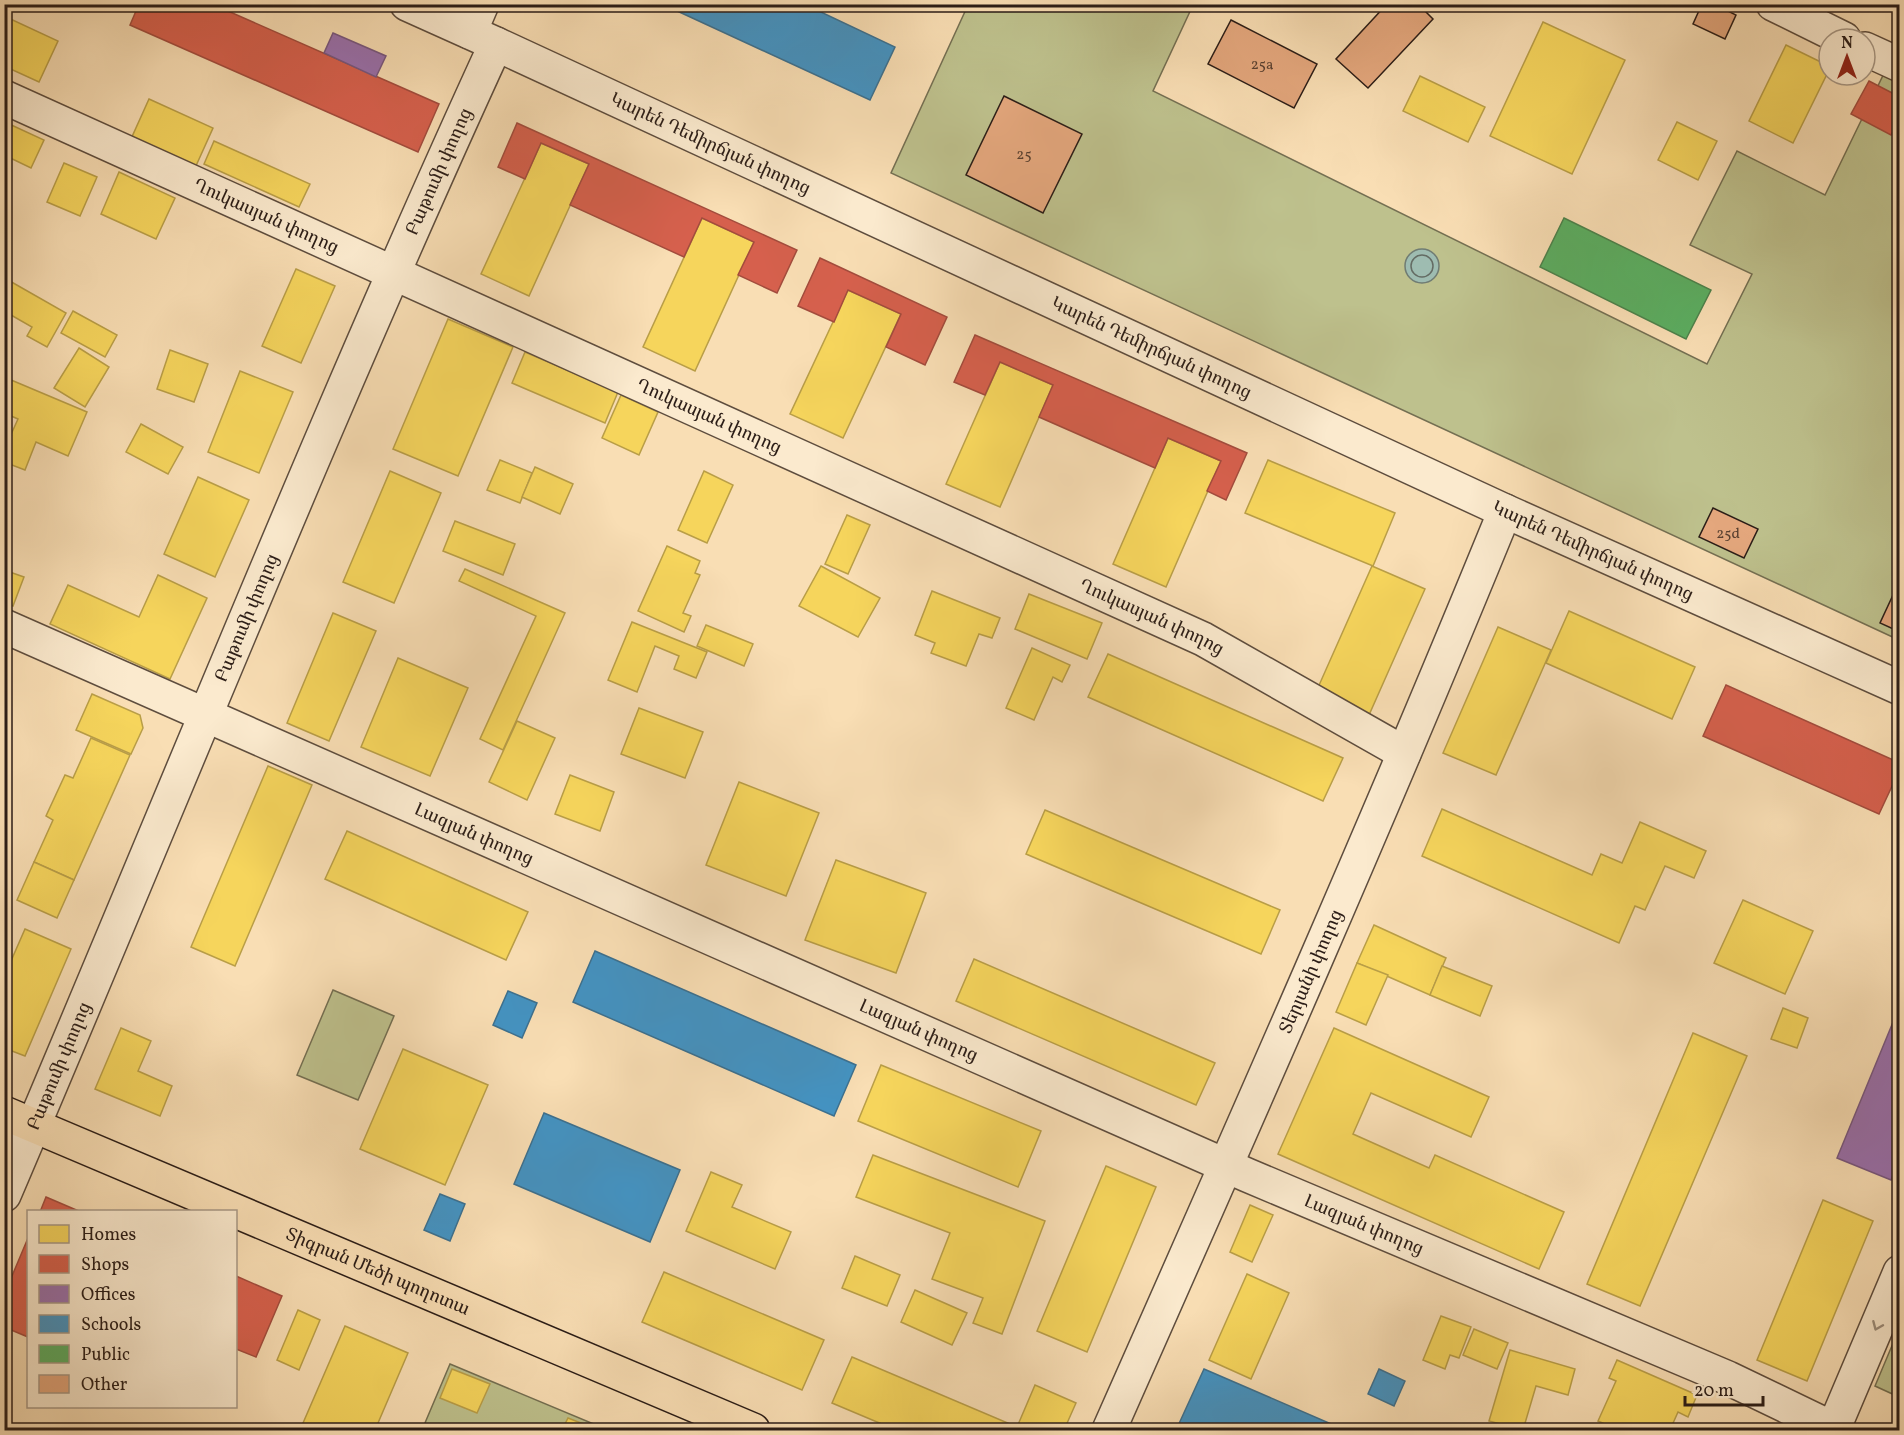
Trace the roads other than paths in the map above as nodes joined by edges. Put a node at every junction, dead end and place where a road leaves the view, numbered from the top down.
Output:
1 (407, 4) edge
2 (1773, 4) edge
3 (483, 27) edge
4 (1820, 27) edge
5 (1877, 55) edge
6 (1899, 66) edge
7 (4, 97) edge
8 (393, 272) junction
9 (1506, 511) junction
10 (4, 626) edge
11 (1899, 688) edge
12 (204, 715) junction
13 (1404, 753) junction
14 (4, 1113) edge
15 (34, 1125) junction
16 (1226, 1166) junction
17 (4, 1195) edge
18 (234, 1210) edge
19 (237, 1211) edge
20 (1899, 1272) edge
21 (1834, 1430) edge
22 (753, 1431) edge
23 (1109, 1431) edge

1 - 3 street, Կարեն Դեմիրճյան փողոց
2 - 4 street
3 - 8 street, Բաթումի փողոց
3 - 9 street, Կարեն Դեմիրճյան փողոց
5 - 6 street
7 - 8 street, Ղուկասյան փողոց
8 - 12 street, Բաթումի փողոց
8 - 13 street, Ղուկասյան փողոց
9 - 11 street, Կարեն Դեմիրճյան փողոց
9 - 13 street, Տերյանի փողոց
10 - 12 street, Լազյան փողոց
12 - 15 street, Բաթումի փողոց
12 - 16 street, Լազյան փողոց
13 - 16 street, Տերյանի փողոց
14 - 15 main road, Տիգրան Մեծի պողոտա
15 - 17 street, Բաթումի փողոց
15 - 18 main road, Տիգրան Մեծի պողոտա
16 - 21 street, Լազյան փողոց
16 - 23 street, Տերյանի փողոց
19 - 22 main road, Տիգրան Մեծի պողոտա
20 -> 21 street

